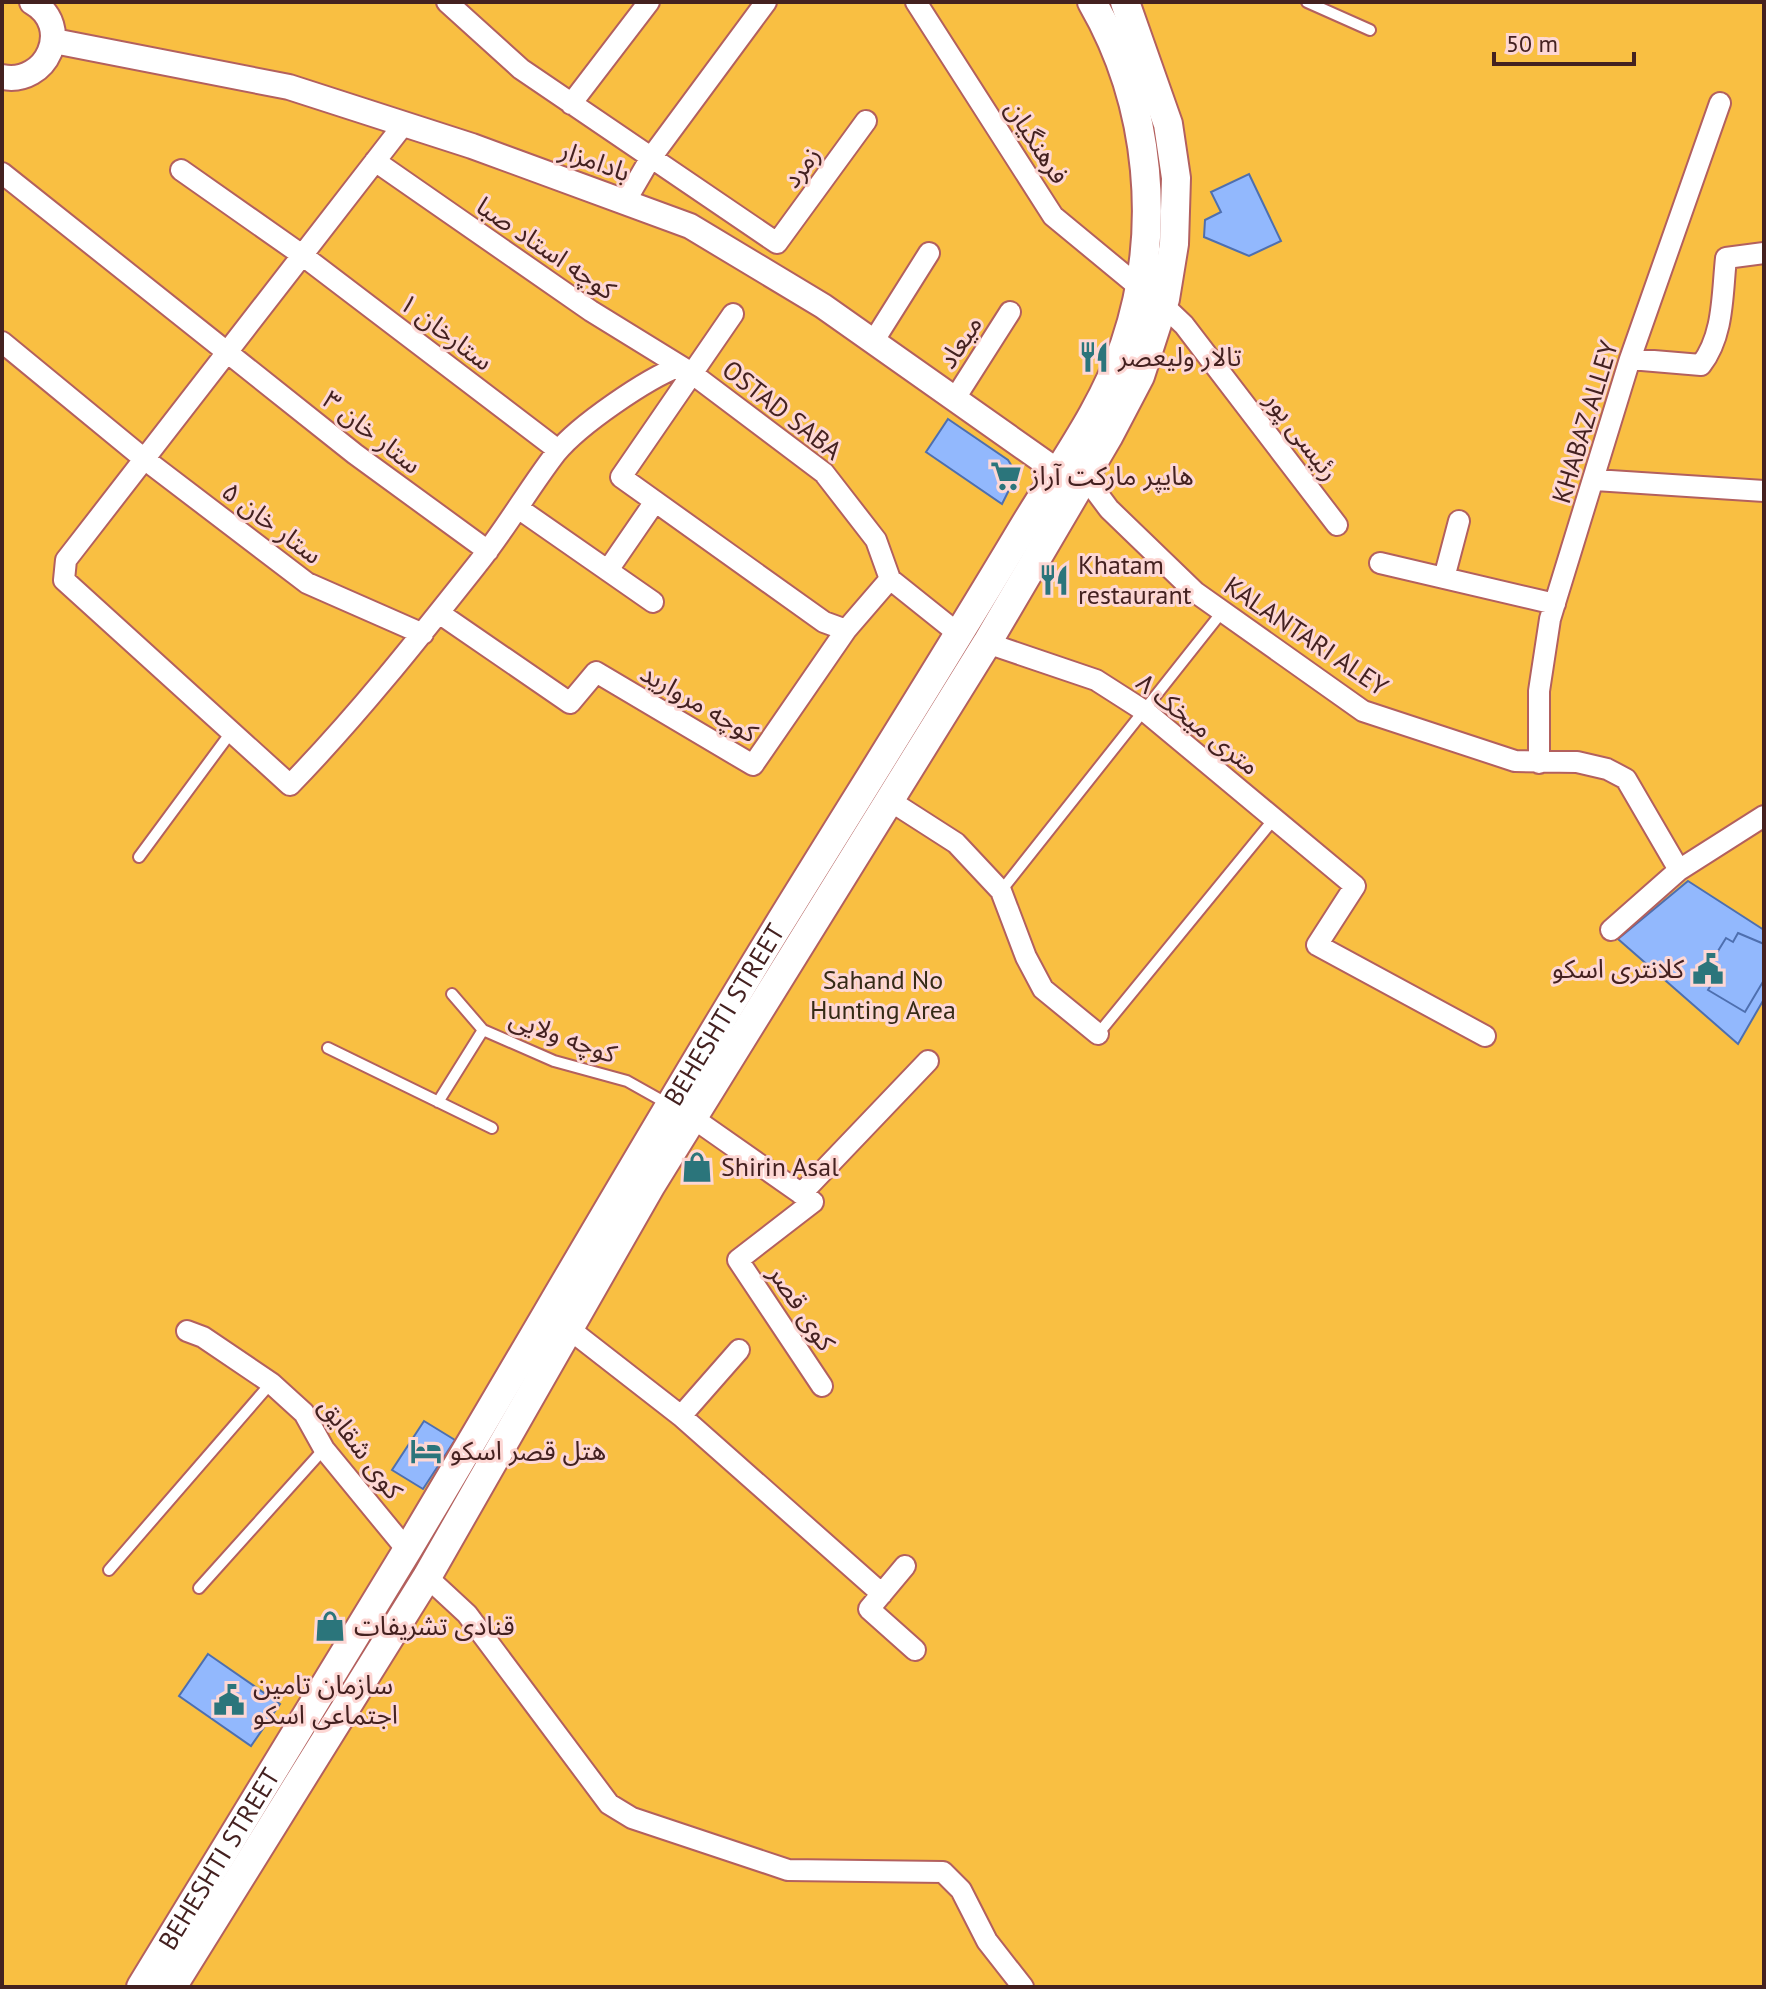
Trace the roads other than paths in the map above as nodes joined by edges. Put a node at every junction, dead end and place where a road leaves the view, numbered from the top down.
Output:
1 (32, 2) edge
2 (447, 2) edge
3 (649, 2) edge
4 (766, 2) edge
5 (916, 2) edge
6 (1092, 2) edge
7 (1125, 2) edge
8 (1307, 2) edge
9 (1370, 30) dead end
10 (54, 41) junction
11 (3, 83) edge
12 (1720, 103) dead end
13 (571, 104) junction
14 (866, 121) dead end
15 (404, 124) junction
16 (650, 159) junction
17 (375, 161) junction
18 (181, 170) dead end
19 (2, 173) edge
20 (625, 202) junction
21 (929, 253) dead end
22 (1764, 253) edge
23 (302, 255) junction
24 (1139, 287) junction
25 (1163, 305) junction
26 (1010, 312) dead end
27 (733, 314) dead end
28 (2, 342) edge
29 (873, 342) junction
30 (227, 351) junction
31 (1630, 359) junction
32 (685, 369) junction
33 (954, 400) junction
34 (558, 450) junction
35 (143, 458) junction
36 (1069, 477) junction
37 (1595, 480) junction
38 (1764, 491) edge
39 (654, 503) junction
40 (518, 508) junction
41 (1459, 521) dead end
42 (1337, 525) dead end
43 (488, 551) junction
44 (1380, 563) dead end
45 (608, 570) junction
46 (1444, 578) junction
47 (890, 579) junction
48 (653, 602) dead end
49 (1555, 604) junction
50 (1222, 612) junction
51 (439, 613) junction
52 (846, 630) junction
53 (423, 634) junction
54 (974, 639) junction
55 (1146, 712) junction
56 (232, 731) junction
57 (1539, 763) junction
58 (889, 800) junction
59 (1764, 816) edge
60 (1274, 819) junction
61 (139, 857) dead end
62 (1679, 870) junction
63 (1001, 891) junction
64 (1611, 930) dead end
65 (452, 994) dead end
66 (483, 1030) junction
67 (1098, 1034) joint
68 (1485, 1036) dead end
69 (328, 1048) dead end
70 (928, 1061) dead end
71 (438, 1102) junction
72 (681, 1111) junction
73 (492, 1128) dead end
74 (801, 1194) junction
75 (568, 1328) junction
76 (187, 1331) dead end
77 (739, 1350) dead end
78 (271, 1383) junction
79 (822, 1386) dead end
80 (681, 1416) junction
81 (324, 1449) junction
82 (407, 1550) junction
83 (905, 1566) dead end
84 (109, 1570) dead end
85 (427, 1577) junction
86 (199, 1588) dead end
87 (882, 1594) junction
88 (915, 1650) dead end
89 (141, 1987) edge
90 (172, 1987) edge
91 (1023, 1987) edge

1 - 10 street
2 - 13 street
3 - 13 street
4 - 16 street
5 - 24 street, فرهنگیان
6 - 24 main road, BEHESHTI STREET
7 - 25 main road, BEHESHTI STREET
8 - 9 lane
10 - 11 street
10 - 15 street, بادامزار
12 - 31 street, KHABAZ ALLEY
13 - 16 street
14 - 16 street, زمرد
15 - 17 street
15 - 20 street, بادامزار
16 - 20 street
17 - 23 street
17 - 32 street, کوچه استاد صبا
18 - 23 street, ستارخان ۱
19 - 30 street, ستار خان ۳
20 - 29 street, بادامزار
21 - 29 street
22 - 31 street
23 - 30 street
23 - 34 street, ستارخان ۱
24 - 36 main road, BEHESHTI STREET
25 - 36 main road, BEHESHTI STREET
25 - 42 street, رئیسی پور
26 - 33 street, میعاد
27 - 32 street
28 - 35 street, ستار خان ۵
29 - 33 street, بادامزار
30 - 35 street
30 - 43 street, ستار خان ۳
31 - 37 street, KHABAZ ALLEY
32 - 34 street
32 - 39 street
32 - 47 street, OSTAD SABA
33 - 36 street, بادامزار
34 - 40 street
35 - 53 street, ستار خان ۵
35 - 56 street
36 - 50 street, KALANTARI ALEY
36 - 54 main road, BEHESHTI STREET
37 - 38 street
37 - 49 street, KHABAZ ALLEY
39 - 45 street
39 - 52 street
40 - 43 street
40 - 45 street
41 - 46 street
43 - 51 street
44 - 46 street
45 - 48 street
46 - 49 street
47 - 52 street
47 - 54 street
49 - 57 street, KHABAZ ALLEY
50 - 55 lane
50 - 57 street, KALANTARI ALEY
51 - 52 street, کوچه مروارید
51 - 53 street
53 - 56 street
54 - 55 street, ۸ متری میخک
54 - 58 main road, BEHESHTI STREET
54 - 72 main road, BEHESHTI STREET
55 - 60 street, ۸ متری میخک
55 - 63 lane
56 - 61 lane
57 - 62 street, KALANTARI ALEY
58 - 63 street
58 - 72 main road, BEHESHTI STREET
59 - 62 street
60 - 67 lane
60 - 68 street, ۸ متری میخک
62 - 64 street
63 - 67 street
65 - 66 lane, کوچه ولایی
66 - 71 lane
66 - 72 lane, کوچه ولایی
69 - 71 lane
70 - 74 street
71 - 73 lane
72 - 74 street
72 - 75 main road, BEHESHTI STREET
72 - 82 main road, BEHESHTI STREET
74 - 79 street, کوی قصر
75 - 80 street
75 - 85 main road, BEHESHTI STREET
76 - 78 street, کوی شقایق
77 - 80 street
78 - 81 street, کوی شقایق
78 - 84 lane
80 - 87 street
81 - 82 street, کوی شقایق
81 - 86 lane
82 - 89 main road, BEHESHTI STREET
83 - 87 street
85 - 90 main road, BEHESHTI STREET
85 - 91 street
87 - 88 street

